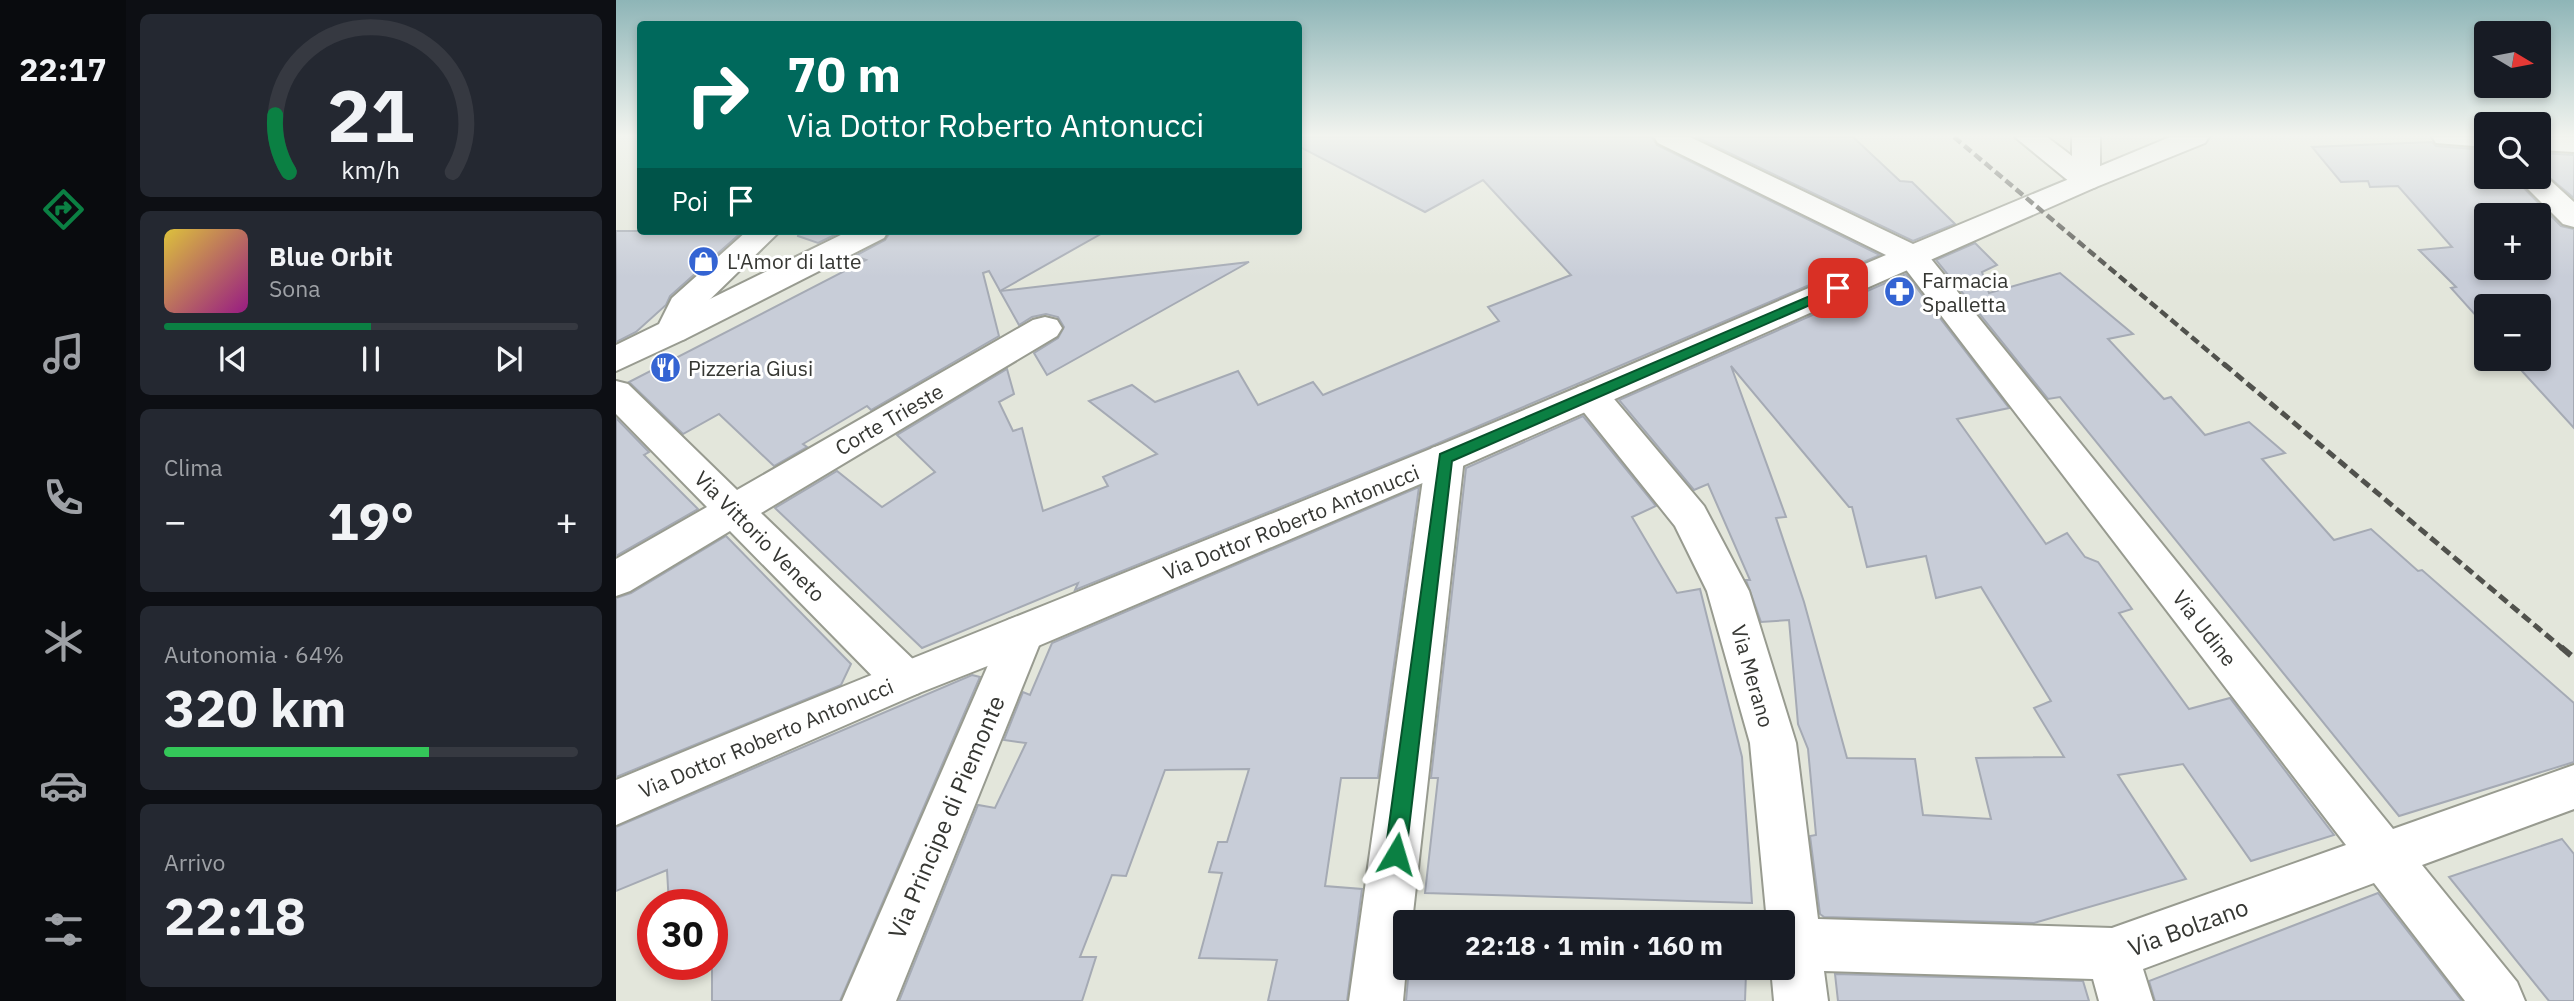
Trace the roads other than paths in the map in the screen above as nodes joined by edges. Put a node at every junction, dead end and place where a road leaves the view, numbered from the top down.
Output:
1 (1764, 184) edge
2 (2080, 184) edge
3 (2543, 189) edge
4 (2574, 218) edge
5 (761, 235) edge
6 (865, 235) edge
7 (1912, 256) junction
8 (1045, 328) dead end
9 (673, 331) junction
10 (616, 359) edge
11 (616, 393) edge
12 (1591, 396) junction
13 (1445, 458) junction
14 (733, 510) junction
15 (616, 579) edge
16 (1023, 633) junction
17 (904, 679) junction
18 (2574, 787) edge
19 (616, 803) edge
20 (2385, 857) junction
21 (1398, 910) edge
22 (1787, 910) edge
23 (1393, 944) edge
24 (1795, 945) edge
25 (1795, 970) edge
26 (2119, 977) edge
27 (869, 1001) edge
28 (1376, 1001) edge
29 (1801, 1001) edge
30 (2498, 1001) edge

1 - 7 street
2 - 7 street, Via Dottor Roberto Antonucci
3 - 4 street
5 - 9 street
6 - 9 street
7 - 12 street, Via Dottor Roberto Antonucci
7 - 20 street, Via Udine
8 - 14 street, Corte Trieste
9 - 10 street
11 - 14 street, Via Vittorio Veneto
12 - 13 street, Via Dottor Roberto Antonucci
12 - 22 street, Via Merano
13 - 16 street, Via Dottor Roberto Antonucci
13 - 21 street
14 - 15 street, Corte Trieste
14 - 17 street, Via Vittorio Veneto
16 - 17 street, Via Dottor Roberto Antonucci
16 - 27 street, Via Principe di Piemonte
17 - 19 street, Via Dottor Roberto Antonucci
18 - 20 street, Via Bolzano
20 - 26 street, Via Bolzano
20 - 30 street, Via Udine
23 - 28 street
24 - 26 street, Via Bolzano
25 - 29 street, Via Merano

